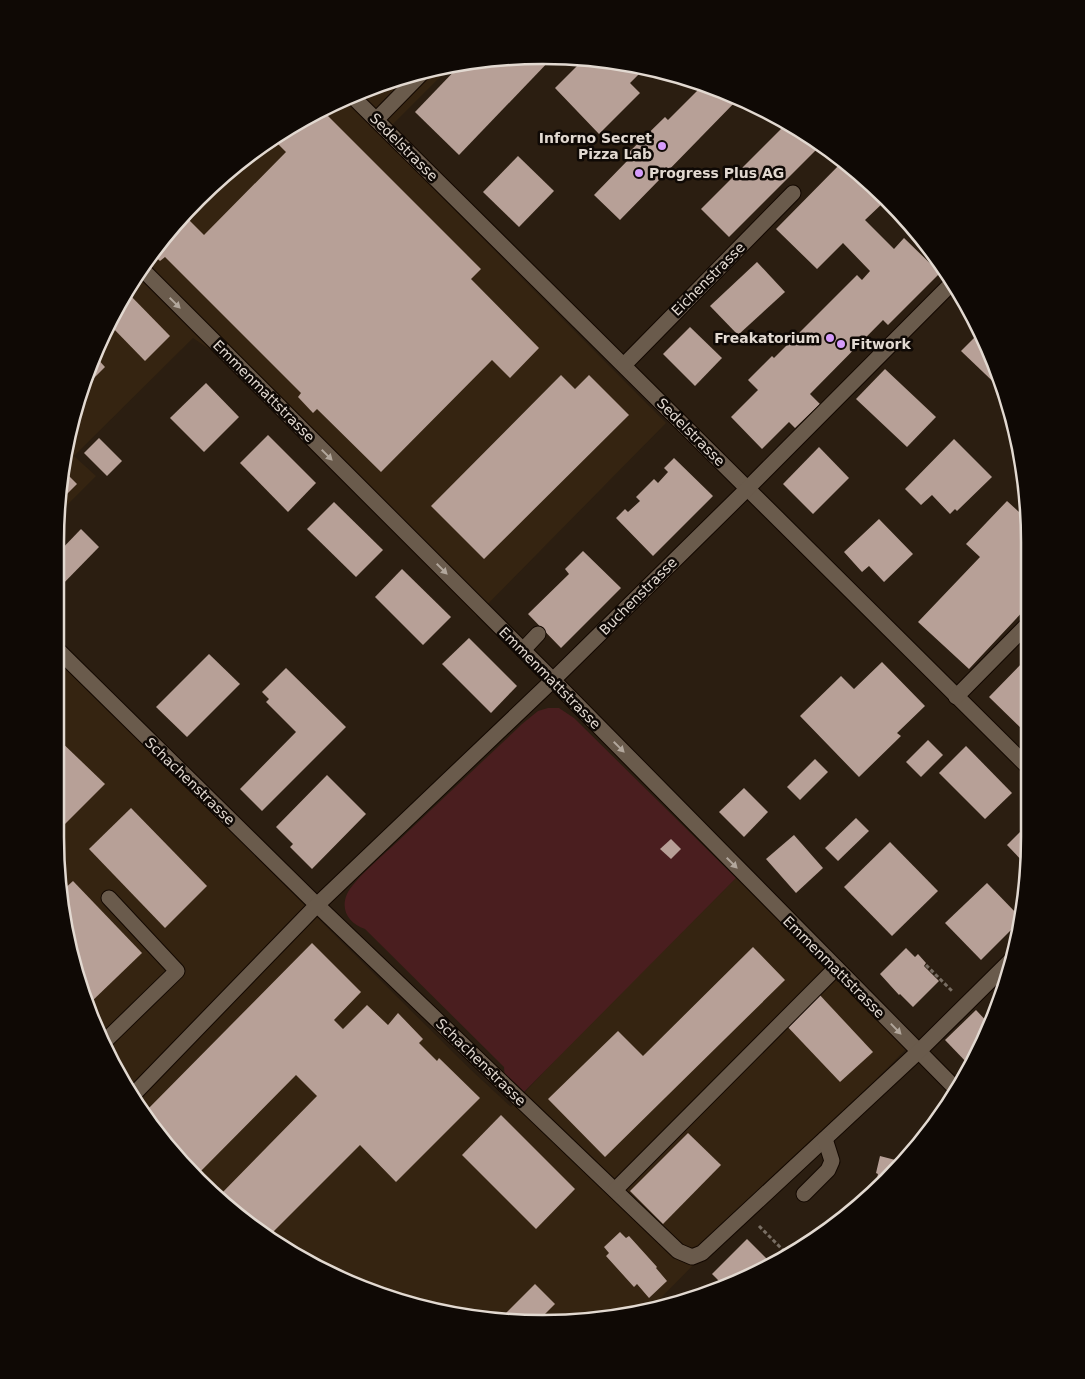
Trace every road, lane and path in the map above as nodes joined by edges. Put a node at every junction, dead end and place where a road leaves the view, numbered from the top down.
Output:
1 (414, 82) edge
2 (357, 101) edge
3 (376, 120) junction
4 (793, 193) dead end
5 (147, 274) edge
6 (947, 287) edge
7 (624, 365) junction
8 (748, 489) junction
9 (1021, 631) edge
10 (538, 634) dead end
11 (523, 650) junction
12 (64, 656) edge
13 (553, 680) junction
14 (956, 697) junction
15 (1021, 760) edge
16 (109, 898) dead end
17 (317, 905) junction
18 (926, 965) dead end
19 (836, 968) junction
20 (1003, 968) edge
21 (965, 1005) junction
22 (108, 1038) edge
23 (918, 1052) junction
24 (952, 1085) edge
25 (137, 1091) edge
26 (825, 1139) junction
27 (614, 1190) junction
28 (804, 1194) dead end
29 (758, 1226) dead end
30 (783, 1250) edge

1 - 3 street
2 - 3 street, Sedelstrasse
3 - 7 street, Sedelstrasse
4 - 7 street, Eichenstrasse
5 -> 11 street, Emmenmattstrasse
6 - 8 street, Buchenstrasse
7 - 8 street, Sedelstrasse
8 - 13 street, Buchenstrasse
8 - 14 street, Sedelstrasse
9 - 14 street
10 - 11 street
11 - 13 street, Emmenmattstrasse
12 - 17 street, Schachenstrasse
13 - 17 street, Buchenstrasse
13 -> 19 street, Emmenmattstrasse
14 - 15 street, Sedelstrasse
16 - 22 street
17 - 25 street, Buchenstrasse
17 - 27 street, Schachenstrasse
18 - 21 path
19 -> 23 street, Emmenmattstrasse
19 - 27 street
20 - 21 street, Schachenstrasse
21 - 23 street, Schachenstrasse
23 - 24 street, Emmenmattstrasse
23 - 26 street, Schachenstrasse
26 - 27 street, Schachenstrasse
26 - 28 street
29 - 30 path

